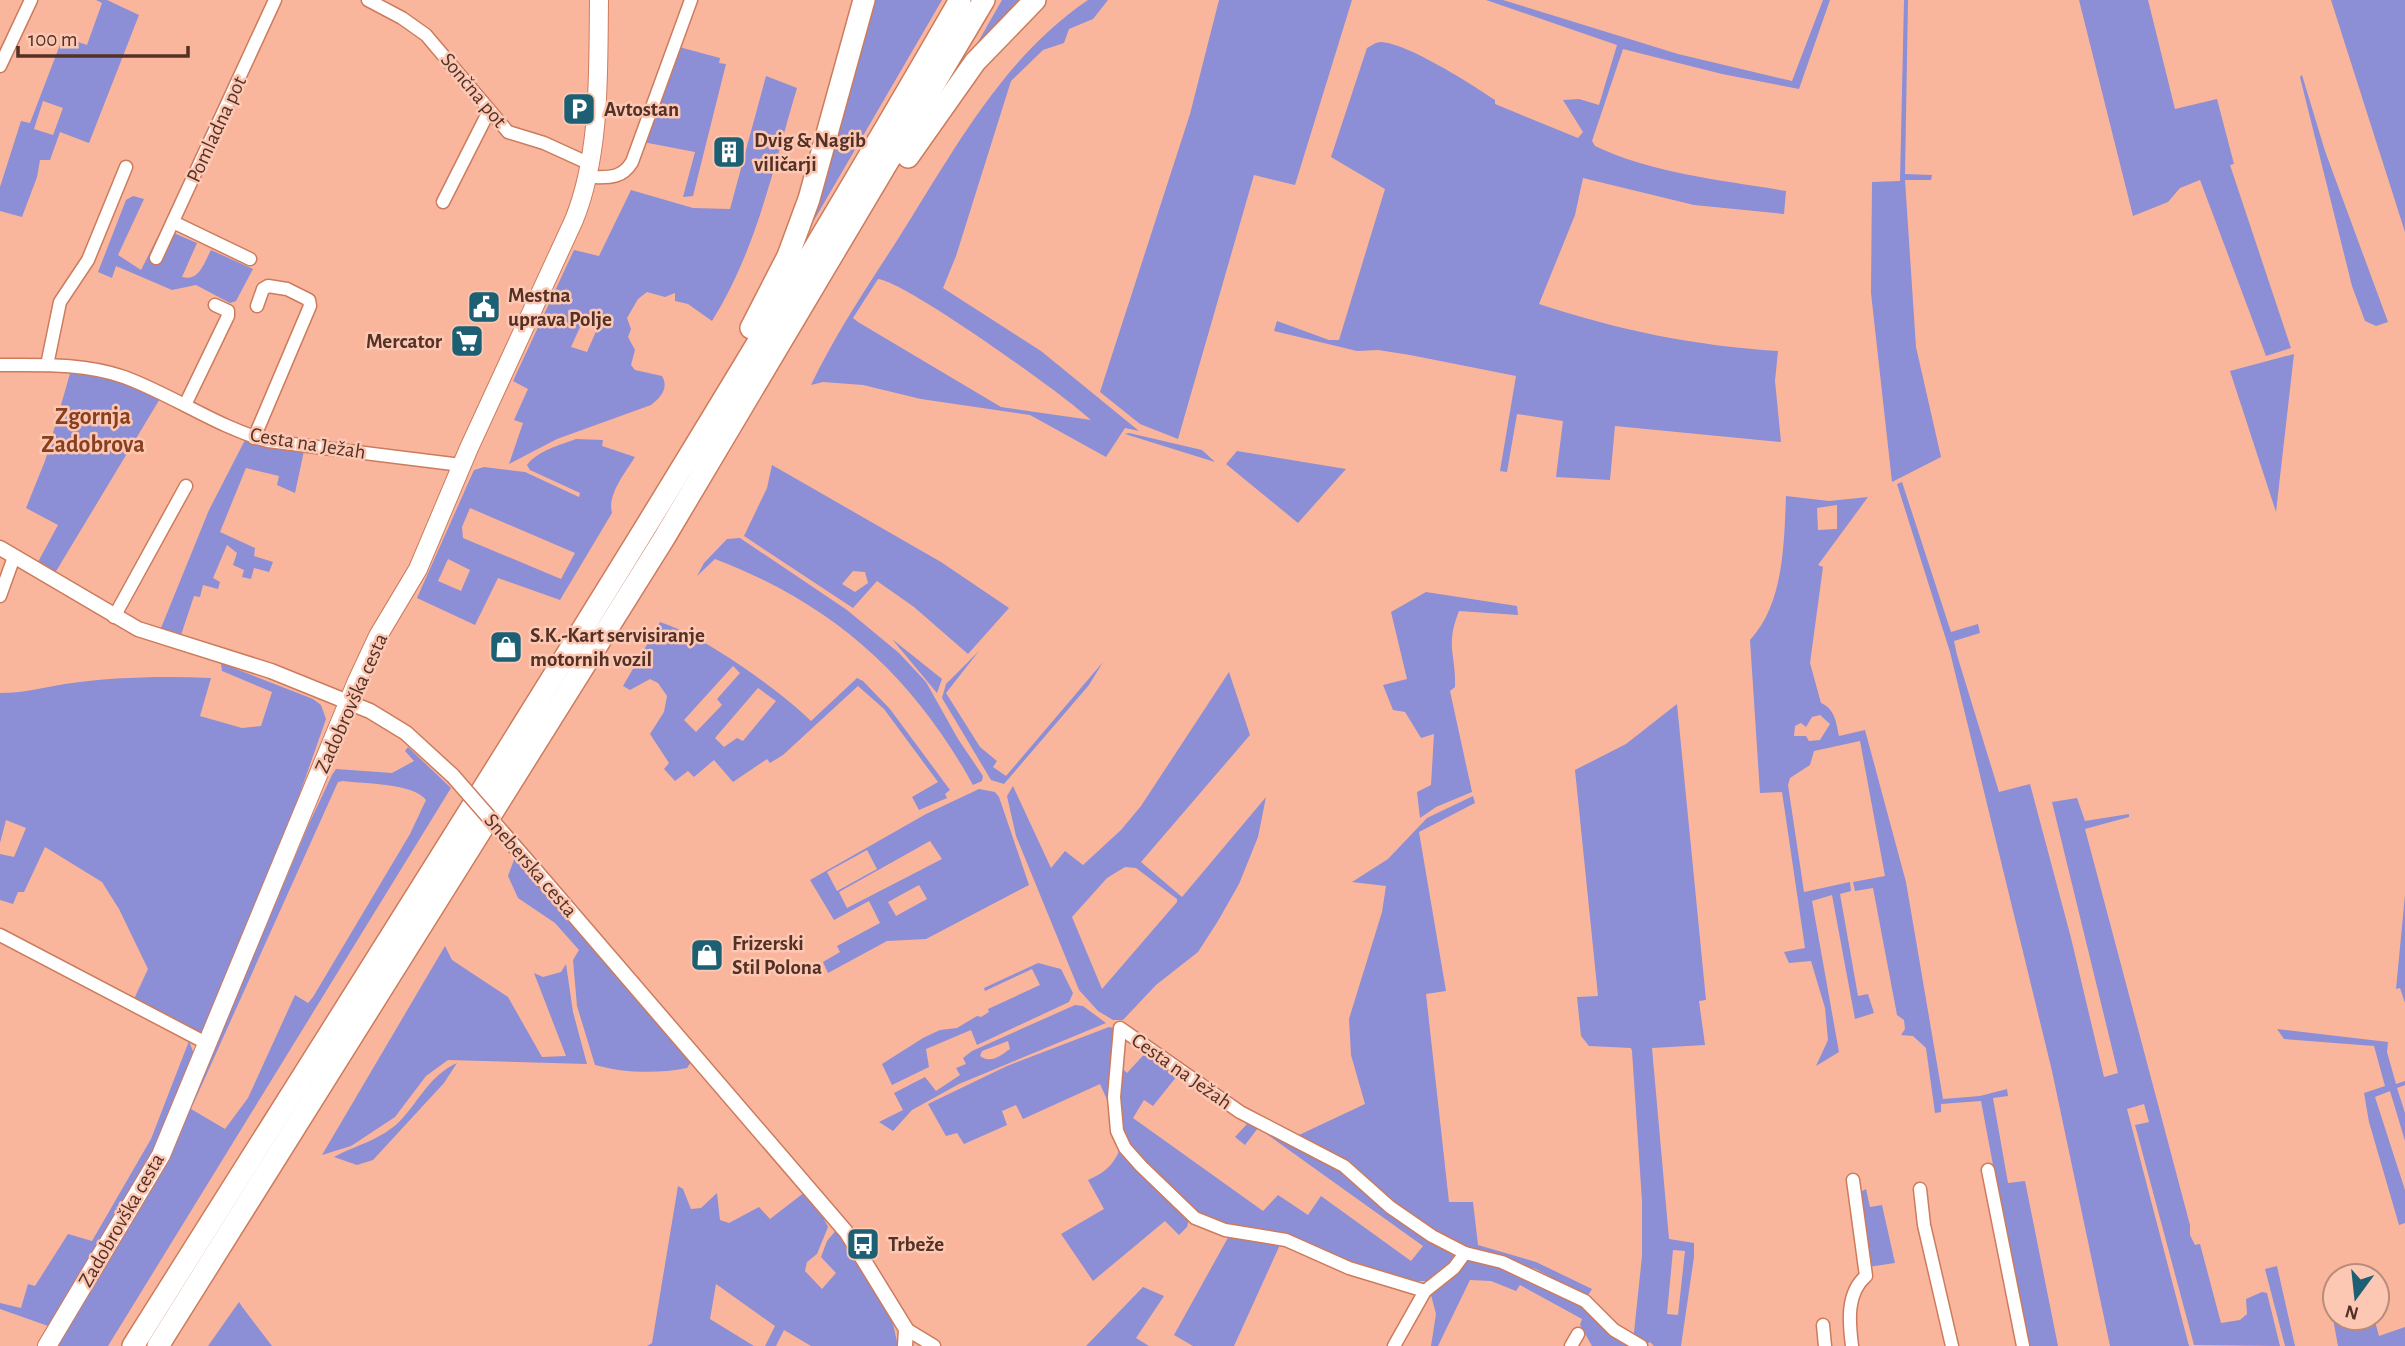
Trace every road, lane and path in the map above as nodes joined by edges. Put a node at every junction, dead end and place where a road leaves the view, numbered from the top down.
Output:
1 (31, 0) edge
2 (275, 0) edge
3 (368, 0) edge
4 (598, 0) edge
5 (691, 0) edge
6 (864, 0) edge
7 (960, 0) edge
8 (984, 0) edge
9 (1035, 0) edge
10 (0, 66) edge
11 (489, 111) junction
12 (126, 167) dead end
13 (589, 170) junction
14 (443, 202) dead end
15 (859, 214) junction
16 (173, 222) junction
17 (156, 258) dead end
18 (250, 259) dead end
19 (215, 304) dead end
20 (257, 306) dead end
21 (0, 365) edge
22 (47, 365) junction
23 (721, 404) junction
24 (185, 405) junction
25 (254, 438) junction
26 (461, 465) junction
27 (186, 485) dead end
28 (0, 548) edge
29 (14, 557) junction
30 (0, 596) edge
31 (114, 617) junction
32 (348, 702) junction
33 (0, 935) edge
34 (208, 1044) junction
35 (1988, 1170) dead end
36 (1853, 1180) dead end
37 (1920, 1189) dead end
38 (1465, 1253) junction
39 (1425, 1291) junction
40 (1823, 1325) dead end
41 (906, 1329) junction
42 (47, 1346) edge
43 (133, 1346) edge
44 (158, 1346) edge
45 (905, 1346) edge
46 (934, 1346) edge
47 (1394, 1346) edge
48 (1640, 1346) edge
49 (1825, 1346) edge
50 (1852, 1346) edge
51 (1952, 1346) edge
52 (2023, 1346) edge

1 - 10 street
2 - 16 street, Pomladna pot
3 - 11 street, Sončna pot
4 - 13 main road, Zadobrovška cesta
5 - 13 street
6 - 23 highway
7 - 23 highway
8 - 15 highway
9 - 15 highway
11 - 13 street, Sončna pot
11 - 14 street
12 - 22 street
13 - 26 main road, Zadobrovška cesta
15 - 44 highway
16 - 17 street, Pomladna pot
16 - 18 street
19 - 24 street
20 - 25 street
21 - 22 street, Cesta na Ježah
22 - 24 street, Cesta na Ježah
23 - 43 highway
24 - 25 street, Cesta na Ježah
25 - 26 street, Cesta na Ježah
26 - 32 main road, Zadobrovška cesta
27 - 31 street
28 - 29 street, Sneberska cesta
29 - 30 street
29 - 31 street, Sneberska cesta
31 - 32 street, Sneberska cesta
32 - 34 main road, Zadobrovška cesta
32 - 41 street, Sneberska cesta, bridge
33 - 34 street
34 - 42 main road, Zadobrovška cesta
35 - 52 street
36 - 50 street
37 - 51 street
38 - 39 street
38 - 39 street, Cesta na Ježah
38 - 48 street, Cesta na Ježah
39 - 47 street
40 - 49 street
41 - 45 street
41 - 46 street, Sneberska cesta

